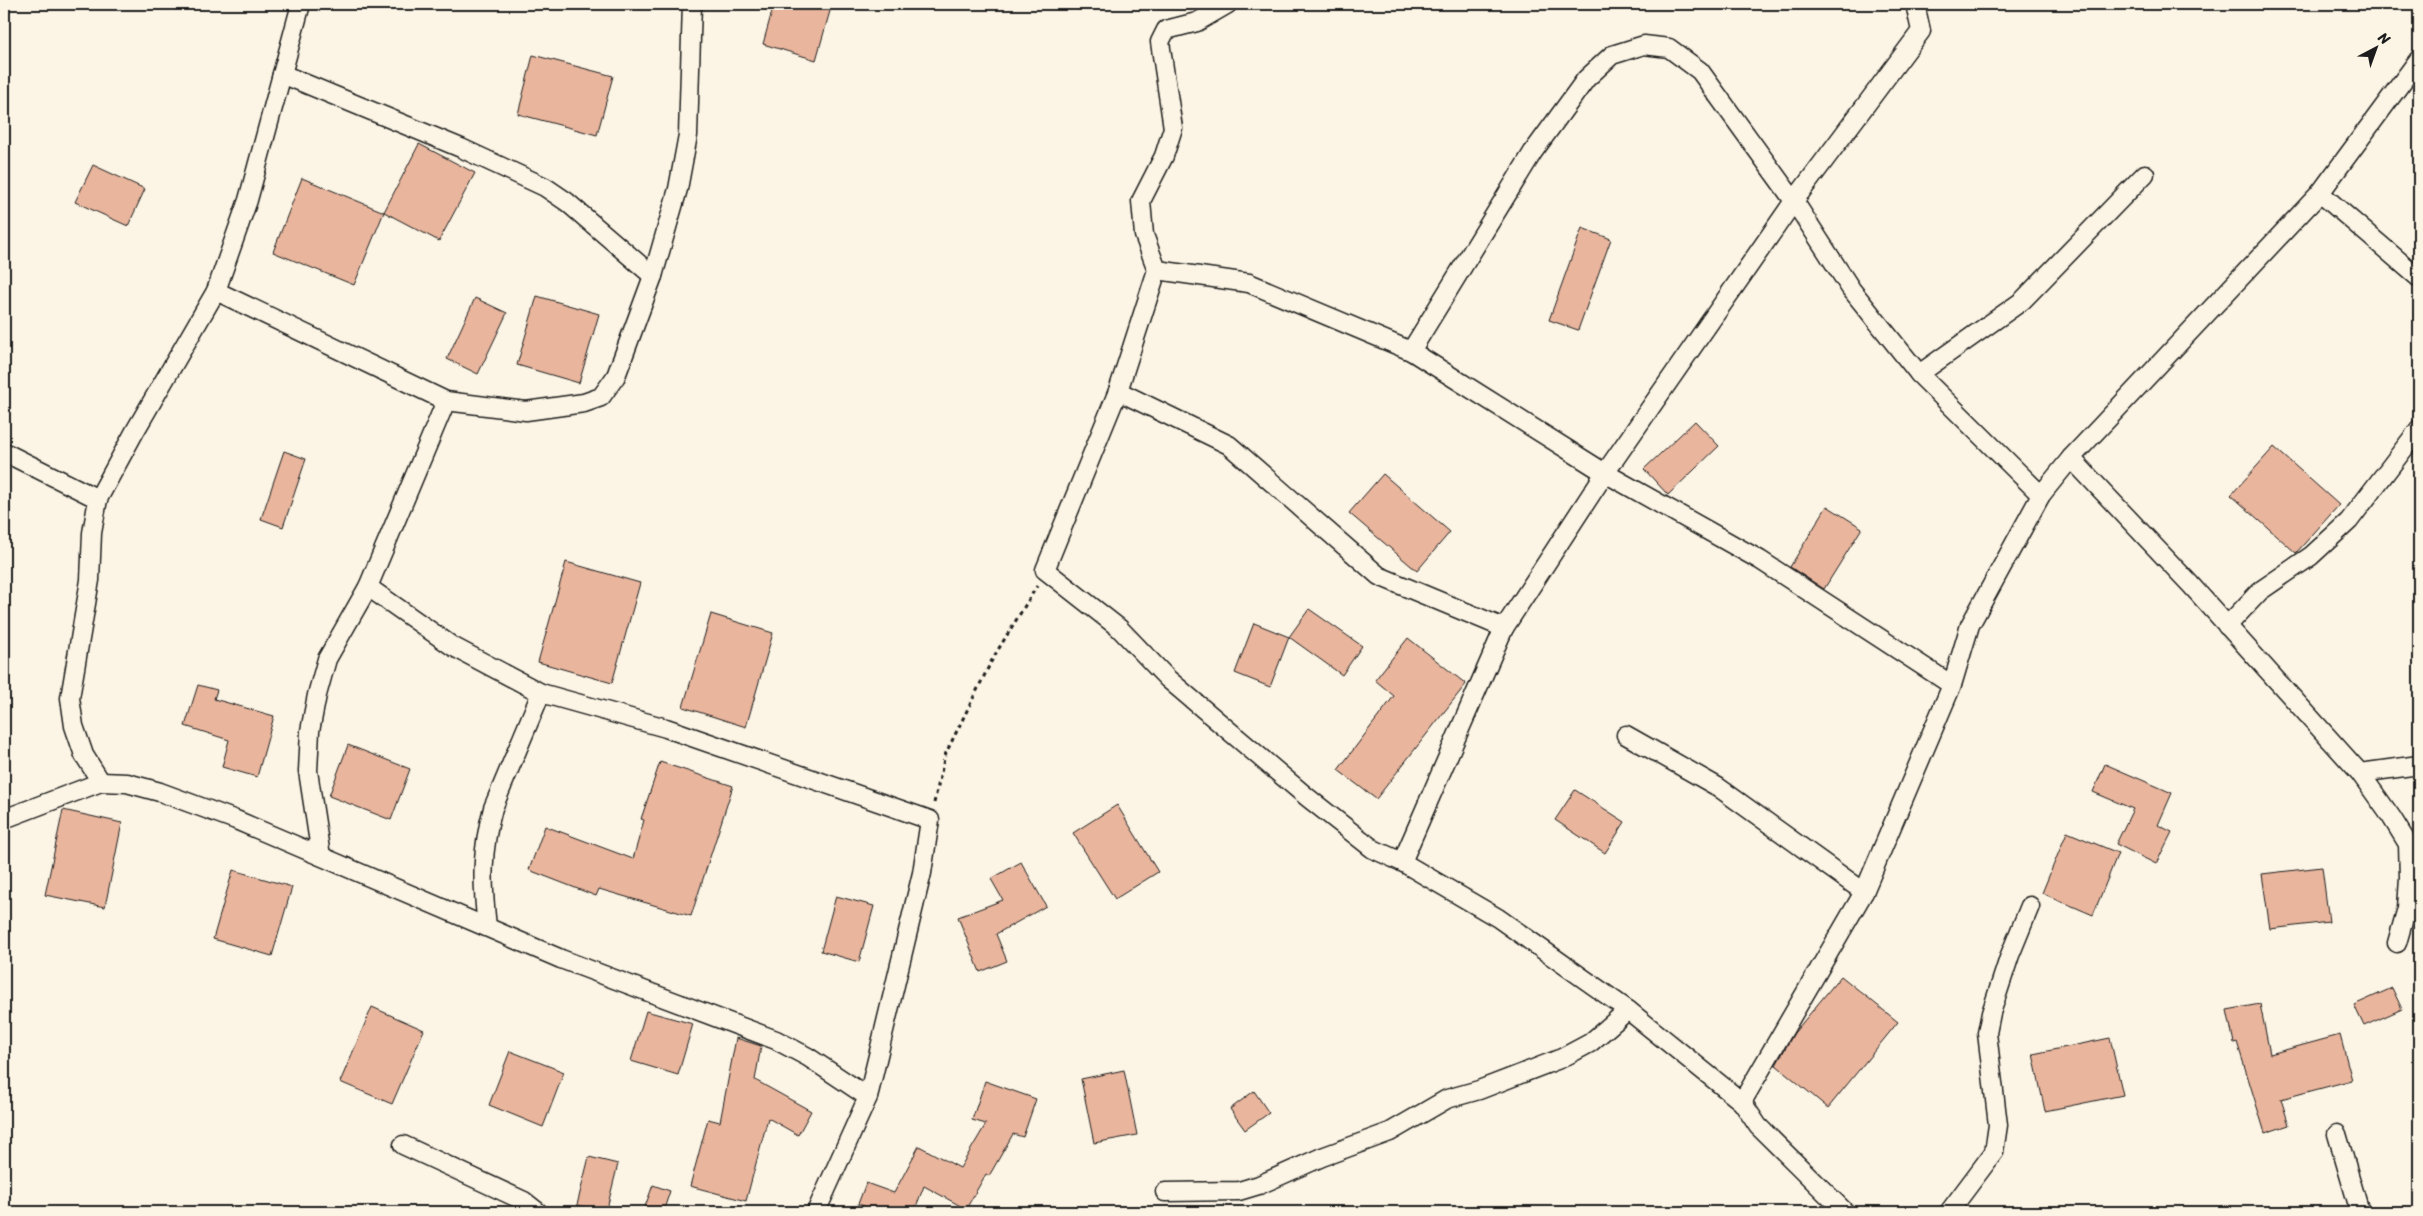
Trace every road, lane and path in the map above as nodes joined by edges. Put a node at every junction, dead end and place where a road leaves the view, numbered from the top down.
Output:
1 (301, 4) edge
2 (692, 4) edge
3 (1228, 4) edge
4 (1915, 4) edge
5 (2419, 59) edge
6 (282, 74) junction
7 (2146, 174) dead end
8 (2320, 193) junction
9 (1794, 201) junction
10 (1157, 270) junction
11 (653, 276) junction
12 (2419, 278) edge
13 (216, 291) junction
14 (1411, 351) junction
15 (1918, 374) junction
16 (1118, 391) junction
17 (446, 401) junction
18 (2419, 429) edge
19 (4, 452) edge
20 (2071, 458) junction
21 (1606, 473) junction
22 (2041, 494) junction
23 (98, 499) junction
24 (1046, 570) junction
25 (368, 587) junction
26 (2227, 626) junction
27 (1504, 628) junction
28 (1952, 685) junction
29 (541, 693) junction
30 (1626, 735) dead end
31 (2419, 766) edge
32 (2360, 773) junction
33 (101, 782) junction
34 (4, 819) edge
35 (930, 820) junction
36 (321, 856) junction
37 (1402, 862) junction
38 (1864, 892) junction
39 (2030, 906) dead end
40 (487, 927) junction
41 (2397, 943) dead end
42 (1628, 1010) junction
43 (868, 1097) junction
44 (1742, 1102) junction
45 (2337, 1134) dead end
46 (404, 1145) dead end
47 (1165, 1192) dead end
48 (538, 1212) edge
49 (816, 1212) edge
50 (1845, 1212) edge
51 (1949, 1212) edge
52 (2360, 1212) edge

1 - 6 street
2 - 11 street
3 - 10 street
4 - 9 street
5 - 8 street
6 - 11 street
6 - 13 street
7 - 15 street
8 - 12 street
8 - 20 street
9 - 14 street
9 - 15 street
9 - 21 street
10 - 14 street
10 - 16 street
11 - 17 street
13 - 17 street
13 - 23 street
14 - 21 street
15 - 22 street
16 - 24 street
16 - 27 street
17 - 25 street
18 - 26 street
19 - 23 street
20 - 22 street
20 - 26 street
21 - 27 street
21 - 28 street
22 - 28 street
23 - 33 street
24 - 35 path
24 - 37 street
25 - 29 street
25 - 36 street
26 - 32 street
27 - 37 street
28 - 38 street
29 - 35 street
29 - 40 street
30 - 38 street
31 - 32 street
32 - 41 street
33 - 34 street
33 - 36 street
35 - 43 street
36 - 40 street
37 - 42 street
38 - 44 street
39 - 51 street
40 - 43 street
42 - 44 street
42 - 47 street
43 - 49 street
44 - 50 street
45 - 52 street
46 - 48 street

